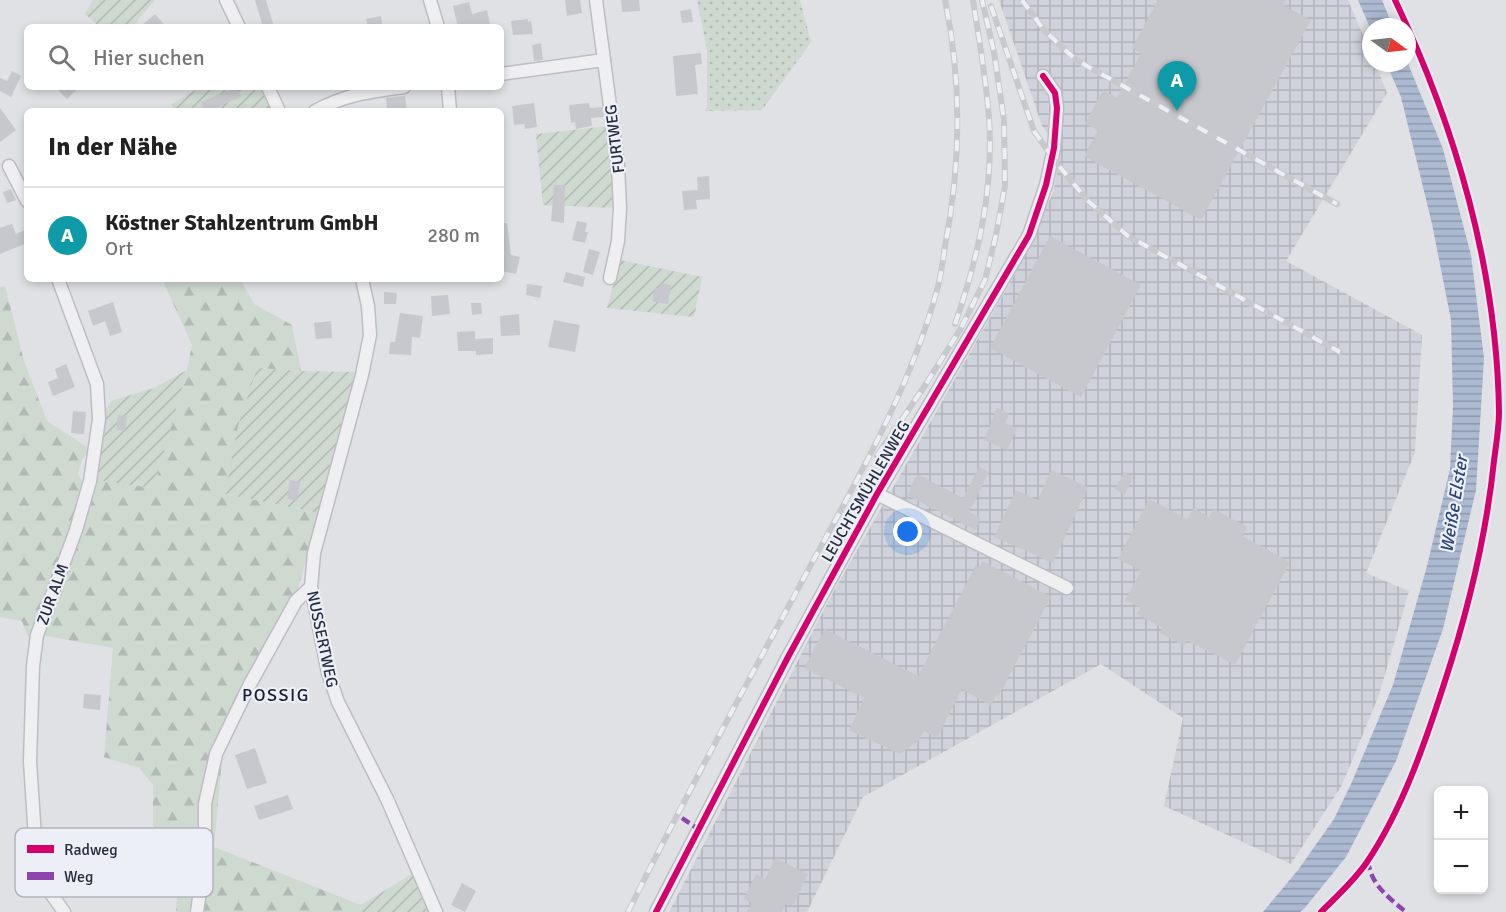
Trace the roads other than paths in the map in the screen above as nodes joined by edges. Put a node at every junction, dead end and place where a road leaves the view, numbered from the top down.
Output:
1 (226, 0) edge
2 (430, 0) edge
3 (596, 0) edge
4 (238, 24) edge
5 (437, 24) edge
6 (604, 60) junction
7 (504, 74) edge
8 (1043, 76) dead end
9 (269, 90) edge
10 (384, 90) edge
11 (448, 90) edge
12 (278, 108) edge
13 (321, 108) edge
14 (450, 108) edge
15 (9, 166) dead end
16 (24, 195) edge
17 (610, 278) dead end
18 (59, 282) edge
19 (363, 282) edge
20 (877, 494) junction
21 (311, 587) junction
22 (1067, 588) dead end
23 (34, 828) edge
24 (206, 828) edge
25 (54, 897) edge
26 (201, 897) edge
27 (64, 912) edge
28 (198, 912) edge
29 (436, 912) edge
30 (656, 912) edge

1 - 4 street
2 - 5 street
3 - 6 street, FURTWEG
6 - 7 street
6 - 17 street, FURTWEG
8 - 20 street, LEUCHTSMÜHLENWEG
9 - 12 street
10 - 13 street
11 - 14 street
15 - 16 street
18 - 23 street, ZUR ALM
19 - 21 street, NUSSERTWEG
20 - 22 street, LEUCHTSMÜHLENWEG
20 - 30 street, LEUCHTSMÜHLENWEG
21 - 24 street
21 - 29 street, NUSSERTWEG
25 - 27 street, ZUR ALM
26 - 28 street

